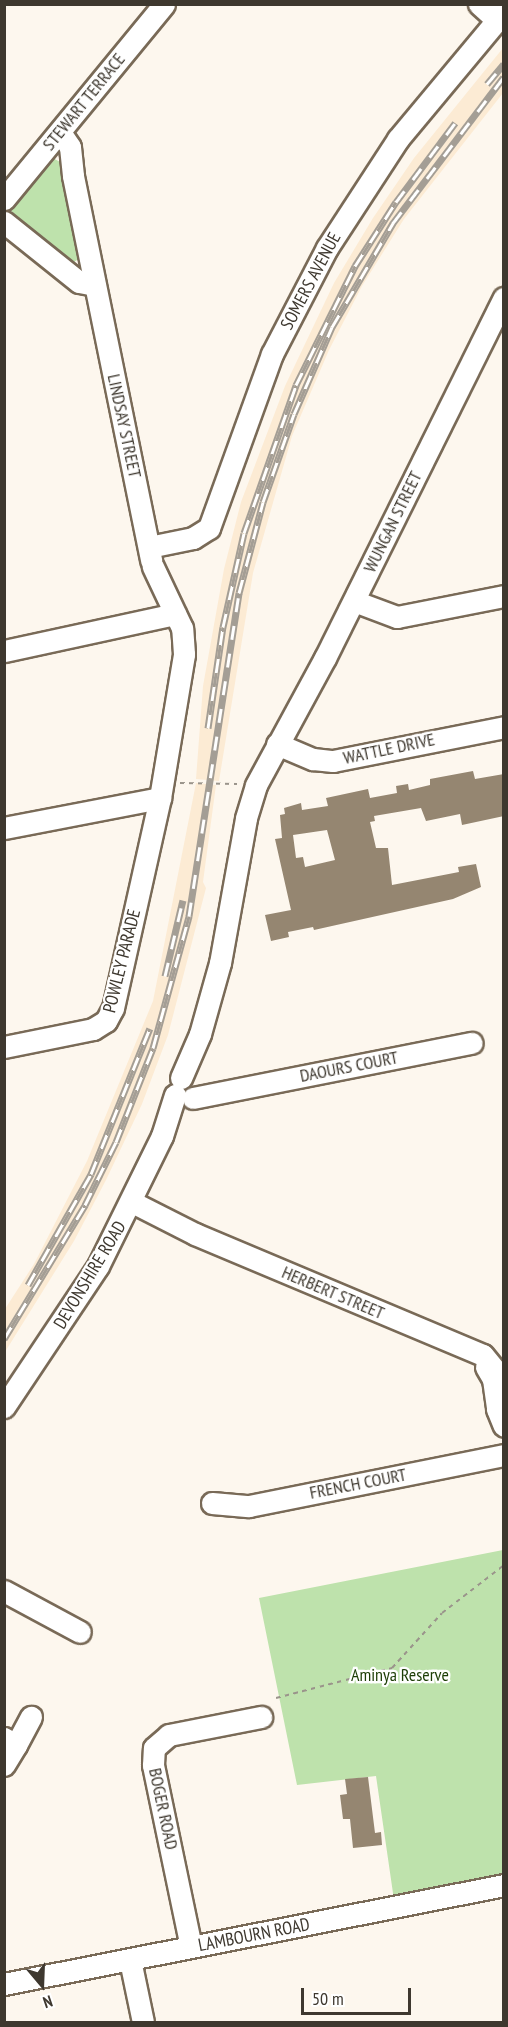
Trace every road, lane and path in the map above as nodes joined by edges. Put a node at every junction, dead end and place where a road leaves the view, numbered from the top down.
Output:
1 (164, 4) edge
2 (478, 4) edge
3 (500, 16) edge
4 (55, 137) junction
5 (4, 199) edge
6 (4, 222) edge
7 (95, 285) junction
8 (504, 298) edge
9 (495, 339) edge
10 (151, 557) junction
11 (504, 596) edge
12 (354, 602) junction
13 (169, 615) junction
14 (4, 651) edge
15 (504, 727) edge
16 (278, 744) junction
17 (256, 785) junction
18 (161, 791) junction
19 (4, 828) edge
20 (472, 1043) dead end
21 (4, 1047) edge
22 (189, 1090) junction
23 (130, 1207) junction
24 (501, 1384) edge
25 (4, 1407) edge
26 (504, 1425) edge
27 (504, 1455) edge
28 (212, 1503) dead end
29 (504, 1565) edge
30 (4, 1591) edge
31 (80, 1632) dead end
32 (276, 1698) dead end
33 (32, 1716) dead end
34 (261, 1716) dead end
35 (10, 1742) edge
36 (4, 1765) edge
37 (504, 1885) edge
38 (191, 1947) junction
39 (130, 1960) junction
40 (4, 1984) edge
41 (142, 2022) edge

1 - 4 street, STEWART TERRACE
2 - 3 street
3 - 10 street, SOMERS AVENUE
4 - 5 street, STEWART TERRACE
4 - 7 street, LINDSAY STREET
6 - 7 street
7 - 10 street, LINDSAY STREET
8 - 9 street, WUNGAN STREET
9 - 12 street, WUNGAN STREET
10 - 13 street, LINDSAY STREET
11 - 12 street
12 - 16 street, WUNGAN STREET
13 - 14 street
13 - 18 street, LINDSAY STREET
15 - 16 street, WATTLE DRIVE
16 - 17 street, DEVONSHIRE ROAD
17 - 18 path
17 - 22 street, DEVONSHIRE ROAD
18 - 19 street
18 - 21 street, POWLEY PARADE
20 - 22 street, DAOURS COURT
22 - 23 street, DEVONSHIRE ROAD
23 - 24 street, HERBERT STREET
23 - 25 street, DEVONSHIRE ROAD
24 - 26 street, HERBERT STREET
27 - 28 street, FRENCH COURT
29 - 32 path
30 - 31 street
33 - 35 street
34 - 38 street, BOGER ROAD
35 - 36 street
37 - 38 street, LAMBOURN ROAD
38 - 39 street, LAMBOURN ROAD
39 - 40 street, LAMBOURN ROAD
39 - 41 street

